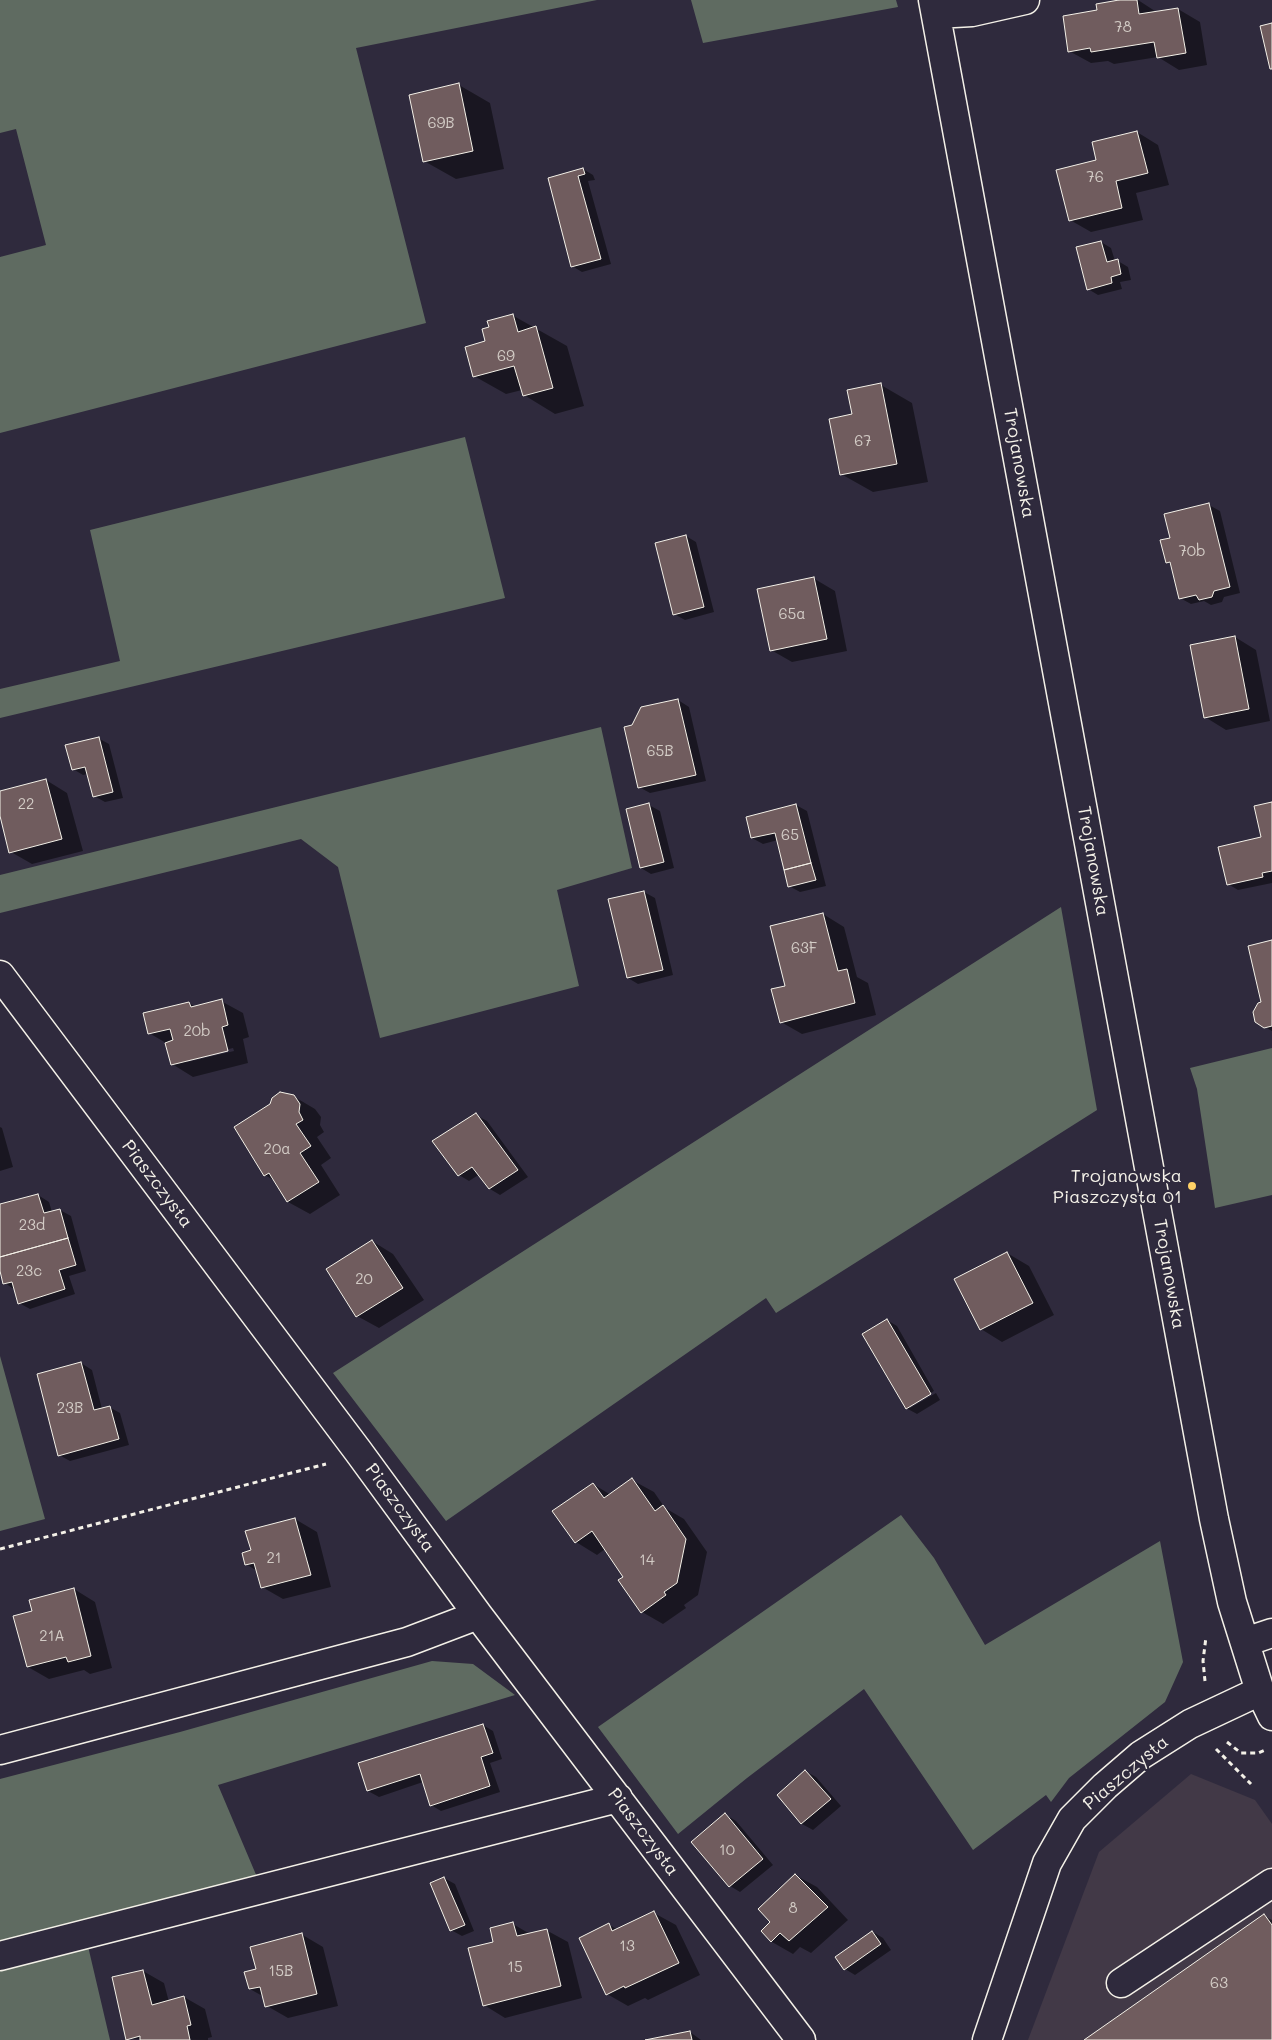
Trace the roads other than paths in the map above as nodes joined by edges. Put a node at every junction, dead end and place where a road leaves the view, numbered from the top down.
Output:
1 (1025, 0) edge
2 (935, 7) edge
3 (0, 975) edge
4 (8, 1001) edge
5 (478, 1615) junction
6 (1272, 1633) edge
7 (1245, 1642) junction
8 (1260, 1691) junction
9 (1272, 1716) edge
10 (0, 1750) edge
11 (618, 1798) junction
12 (1272, 1883) edge
13 (0, 1956) edge
14 (1121, 1984) dead end
15 (801, 2040) edge
16 (987, 2040) edge

1 - 2 street
2 - 7 street, Trojanowska
3 - 4 street, Piaszczysta
4 - 5 street, Piaszczysta
5 - 10 street
5 - 11 street, Piaszczysta
6 - 7 street
7 - 8 street, Trojanowska
8 - 9 street, Trojanowska
8 - 16 street, Piaszczysta
11 - 13 street
11 - 15 street, Piaszczysta
12 - 14 street

